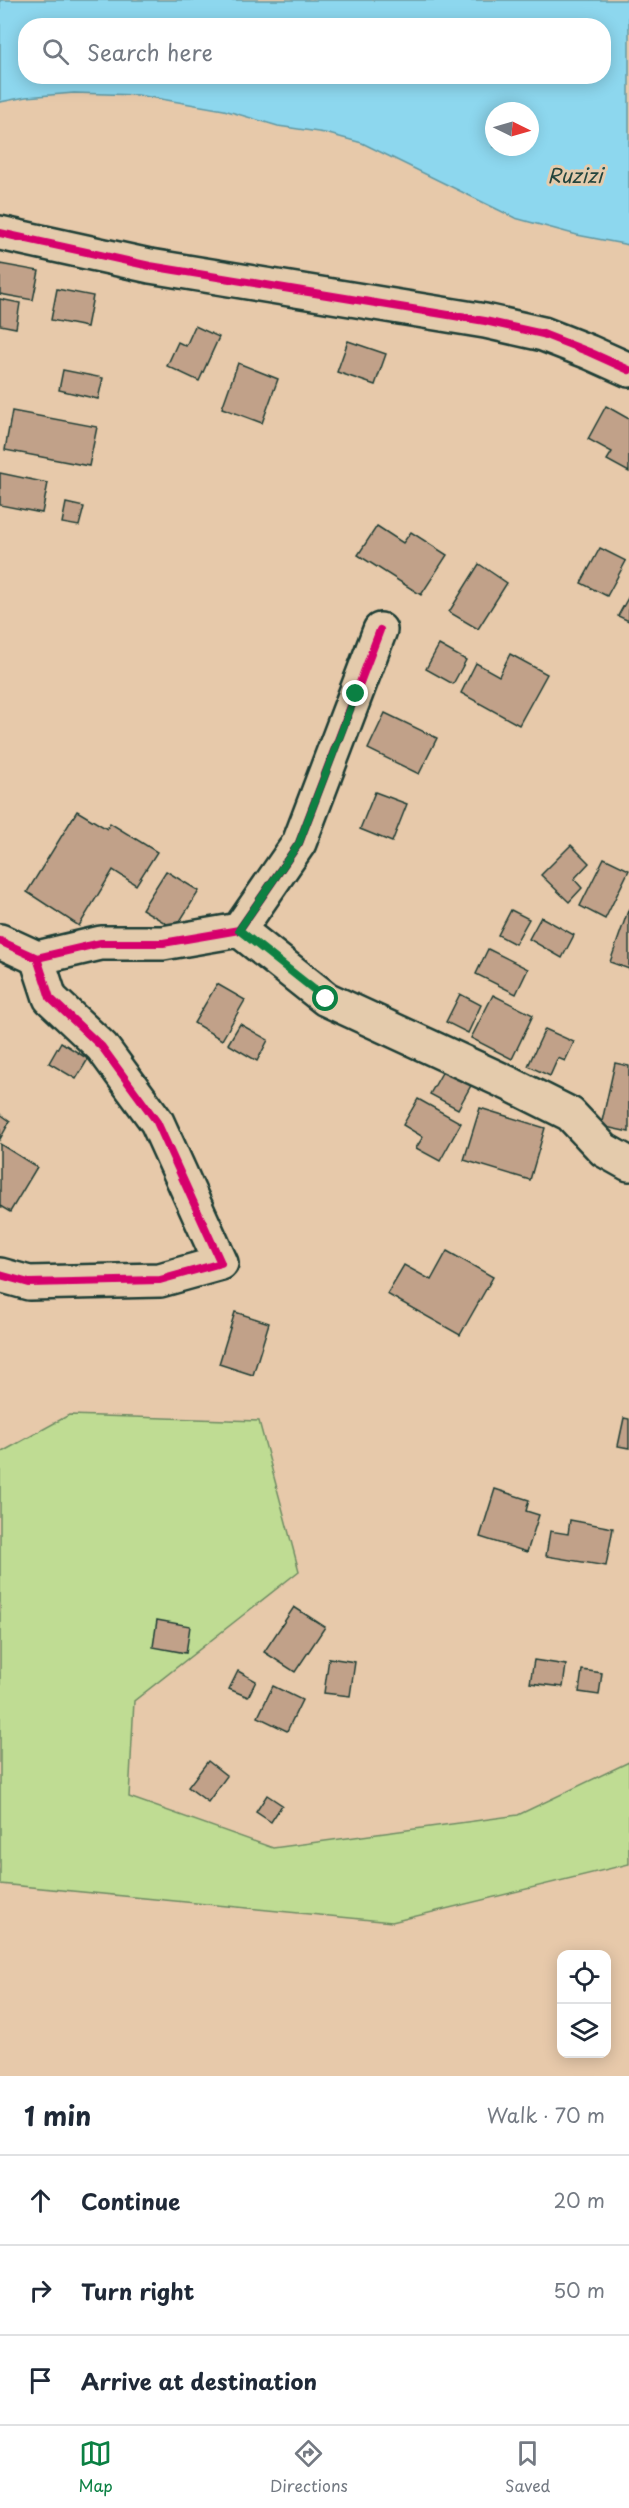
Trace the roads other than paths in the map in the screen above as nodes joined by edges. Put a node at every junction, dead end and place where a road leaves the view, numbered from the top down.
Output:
1 (0, 233) edge
2 (629, 370) edge
3 (380, 630) dead end
4 (239, 930) junction
5 (0, 941) edge
6 (37, 958) junction
7 (629, 1164) edge
8 (0, 1275) edge

1 - 2 street
3 - 4 street
4 - 6 street
4 - 7 street
5 - 6 street
6 - 8 street

